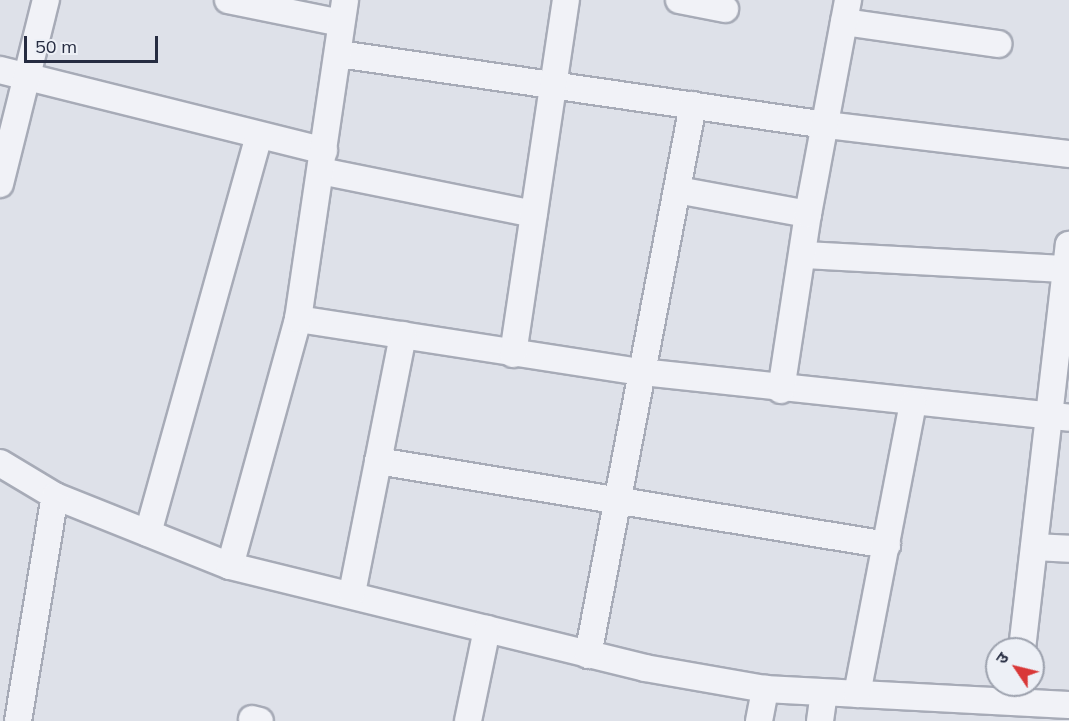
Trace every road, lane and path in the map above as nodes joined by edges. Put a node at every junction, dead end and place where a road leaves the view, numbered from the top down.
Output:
1 (46, 0) edge
2 (228, 0) edge
3 (566, 0) edge
4 (679, 0) edge
5 (724, 9) dead end
6 (846, 11) edge
7 (343, 12) edge
8 (998, 45) dead end
9 (339, 54) junction
10 (0, 70) edge
11 (29, 77) junction
12 (553, 85) junction
13 (693, 105) junction
14 (826, 125) junction
15 (259, 136) junction
16 (1069, 154) edge
17 (322, 161) junction
18 (0, 184) edge
19 (677, 190) junction
20 (534, 214) junction
21 (808, 214) junction
22 (804, 255) junction
23 (1067, 257) edge
24 (1067, 301) edge
25 (298, 319) junction
26 (403, 335) junction
27 (513, 354) junction
28 (642, 372) junction
29 (781, 390) junction
30 (913, 403) junction
31 (1060, 416) edge
32 (378, 461) junction
33 (0, 463) edge
34 (55, 496) junction
35 (617, 500) junction
36 (148, 533) junction
37 (886, 544) junction
38 (1034, 547) junction
39 (1069, 549) edge
40 (230, 566) junction
41 (352, 593) junction
42 (487, 629) junction
43 (1023, 637) edge
44 (588, 655) junction
45 (765, 689) junction
46 (824, 693) junction
47 (857, 694) junction
48 (992, 697) edge
49 (1034, 697) edge
50 (1069, 705) edge
51 (920, 709) edge
52 (18, 721) edge
53 (468, 721) edge
54 (759, 721) edge
55 (820, 721) edge

1 - 11 street
2 - 7 street
3 - 12 street
4 - 5 street
6 - 8 street
6 - 14 street
7 - 9 street
9 - 12 street
9 - 17 street
10 - 11 street
11 - 15 street
11 - 18 street
12 - 13 street
12 - 20 street
13 - 14 street
13 - 19 street
14 - 16 street
14 - 21 street
15 - 17 street
15 - 36 street
17 - 20 street
17 - 25 street
19 - 21 street
19 - 28 street
20 - 27 street
21 - 22 street
22 - 23 street
22 - 29 street
23 - 24 street
24 - 31 street
25 - 26 street
25 - 40 street
26 - 27 street
26 - 32 street
27 - 28 street
28 - 29 street
28 - 35 street
29 - 30 street
30 - 31 street
30 - 37 street
31 - 38 street
32 - 35 street
32 - 41 street
33 - 34 street
34 - 36 street
34 - 52 street
35 - 37 street
35 - 44 street
36 - 40 street
37 - 47 street
38 - 39 street
38 - 43 street
40 - 41 street
41 - 42 street
42 - 44 street
42 - 53 street
44 - 45 street
45 - 46 street
45 - 54 street
46 - 47 street
46 - 55 street
47 - 51 street
48 - 51 street
49 - 50 street

